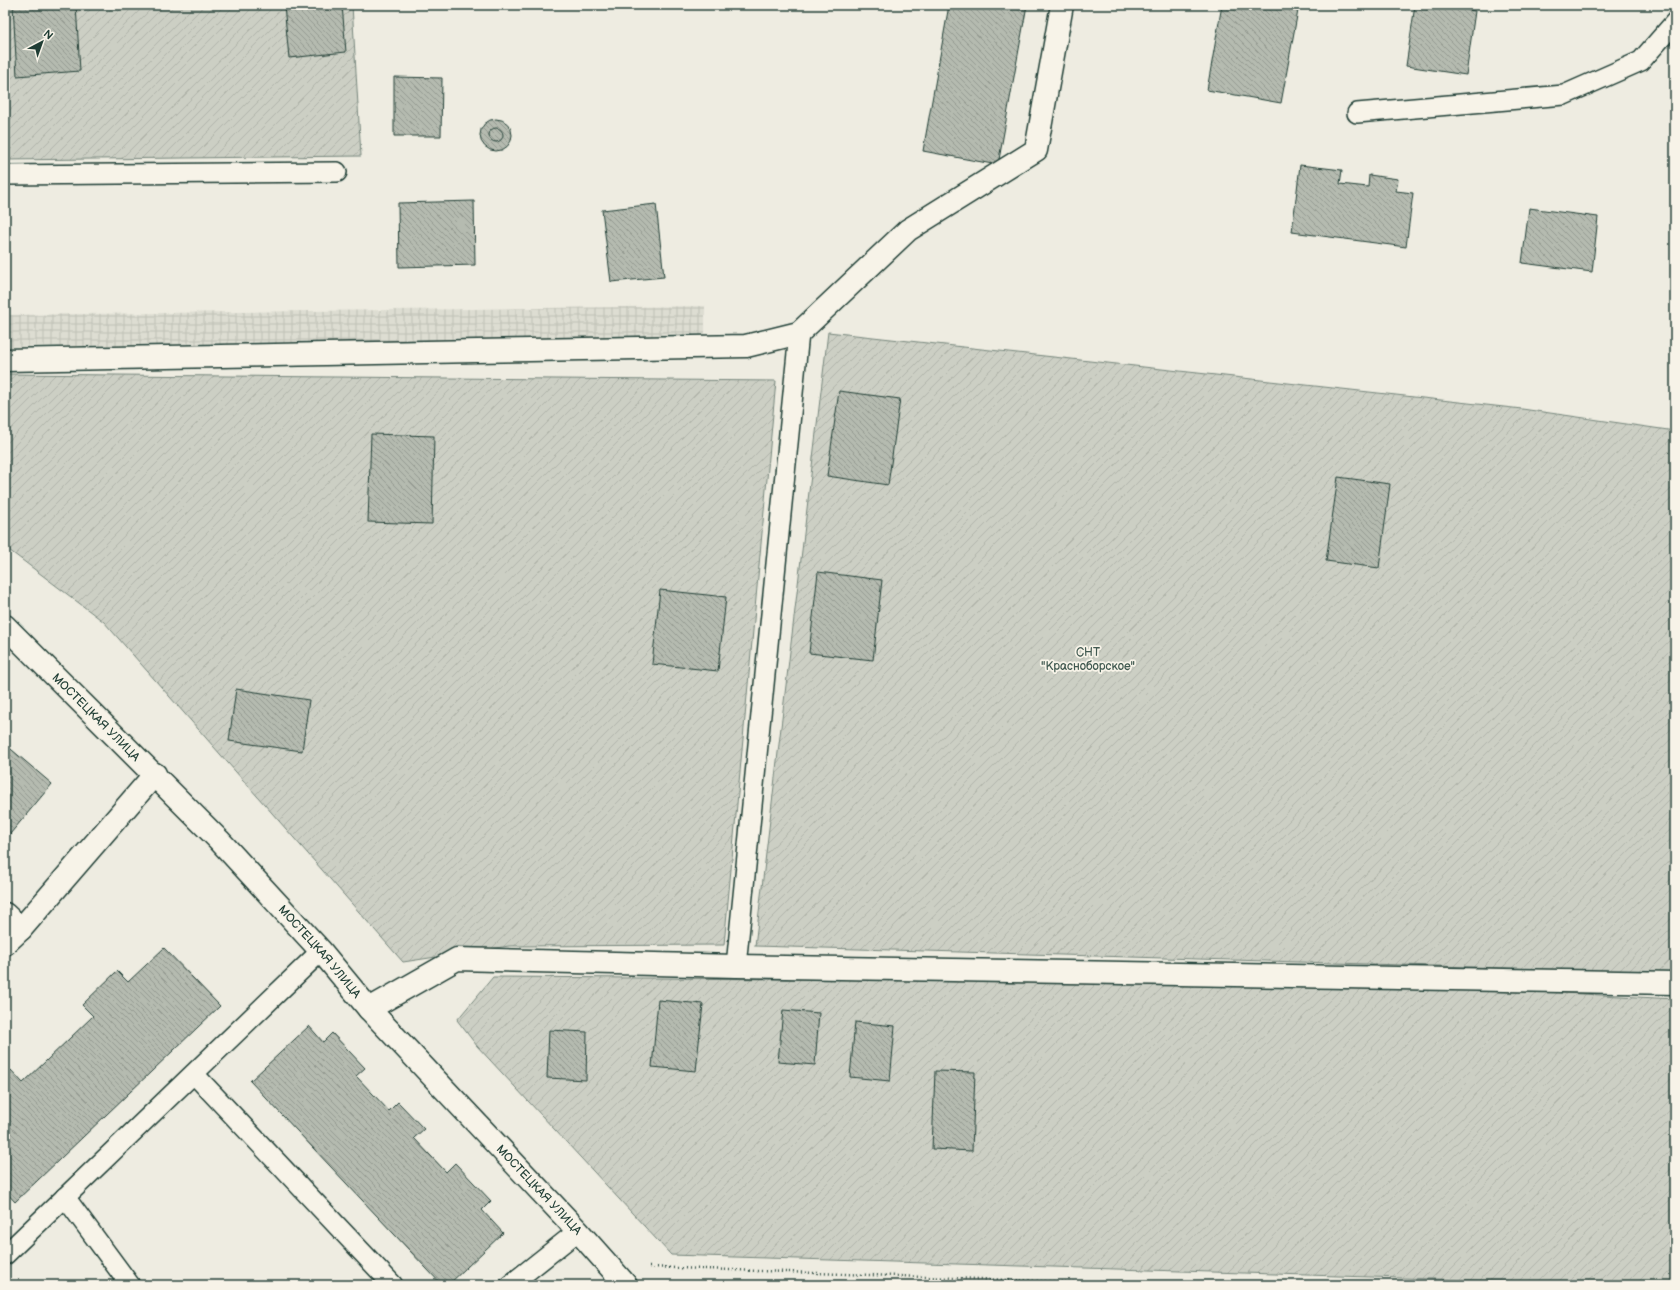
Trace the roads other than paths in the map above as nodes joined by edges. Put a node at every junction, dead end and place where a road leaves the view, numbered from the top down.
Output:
1 (1062, 5) edge
2 (1675, 22) edge
3 (1357, 113) dead end
4 (337, 172) dead end
5 (5, 174) edge
6 (799, 333) junction
7 (5, 360) edge
8 (5, 626) edge
9 (155, 774) junction
10 (5, 914) edge
11 (21, 929) junction
12 (5, 944) edge
13 (321, 951) junction
14 (736, 966) junction
15 (1675, 983) edge
16 (368, 1009) junction
17 (194, 1074) junction
18 (65, 1197) junction
19 (578, 1231) junction
20 (5, 1255) edge
21 (130, 1285) edge
22 (393, 1285) edge
23 (510, 1285) edge
24 (626, 1285) edge

1 - 6 street
2 - 3 lane
4 - 5 lane
6 - 7 street
6 - 14 lane
8 - 9 street, МОСТЕЦКАЯ УЛИЦА
9 - 11 street
9 - 13 street, МОСТЕЦКАЯ УЛИЦА
10 - 11 street
11 - 12 street
13 - 16 street, МОСТЕЦКАЯ УЛИЦА
13 - 17 lane
14 - 15 street
14 - 16 street
16 - 19 street, МОСТЕЦКАЯ УЛИЦА
17 - 18 lane
17 - 22 lane
18 - 20 lane
18 - 21 lane
19 - 23 lane
19 - 24 street, МОСТЕЦКАЯ УЛИЦА

